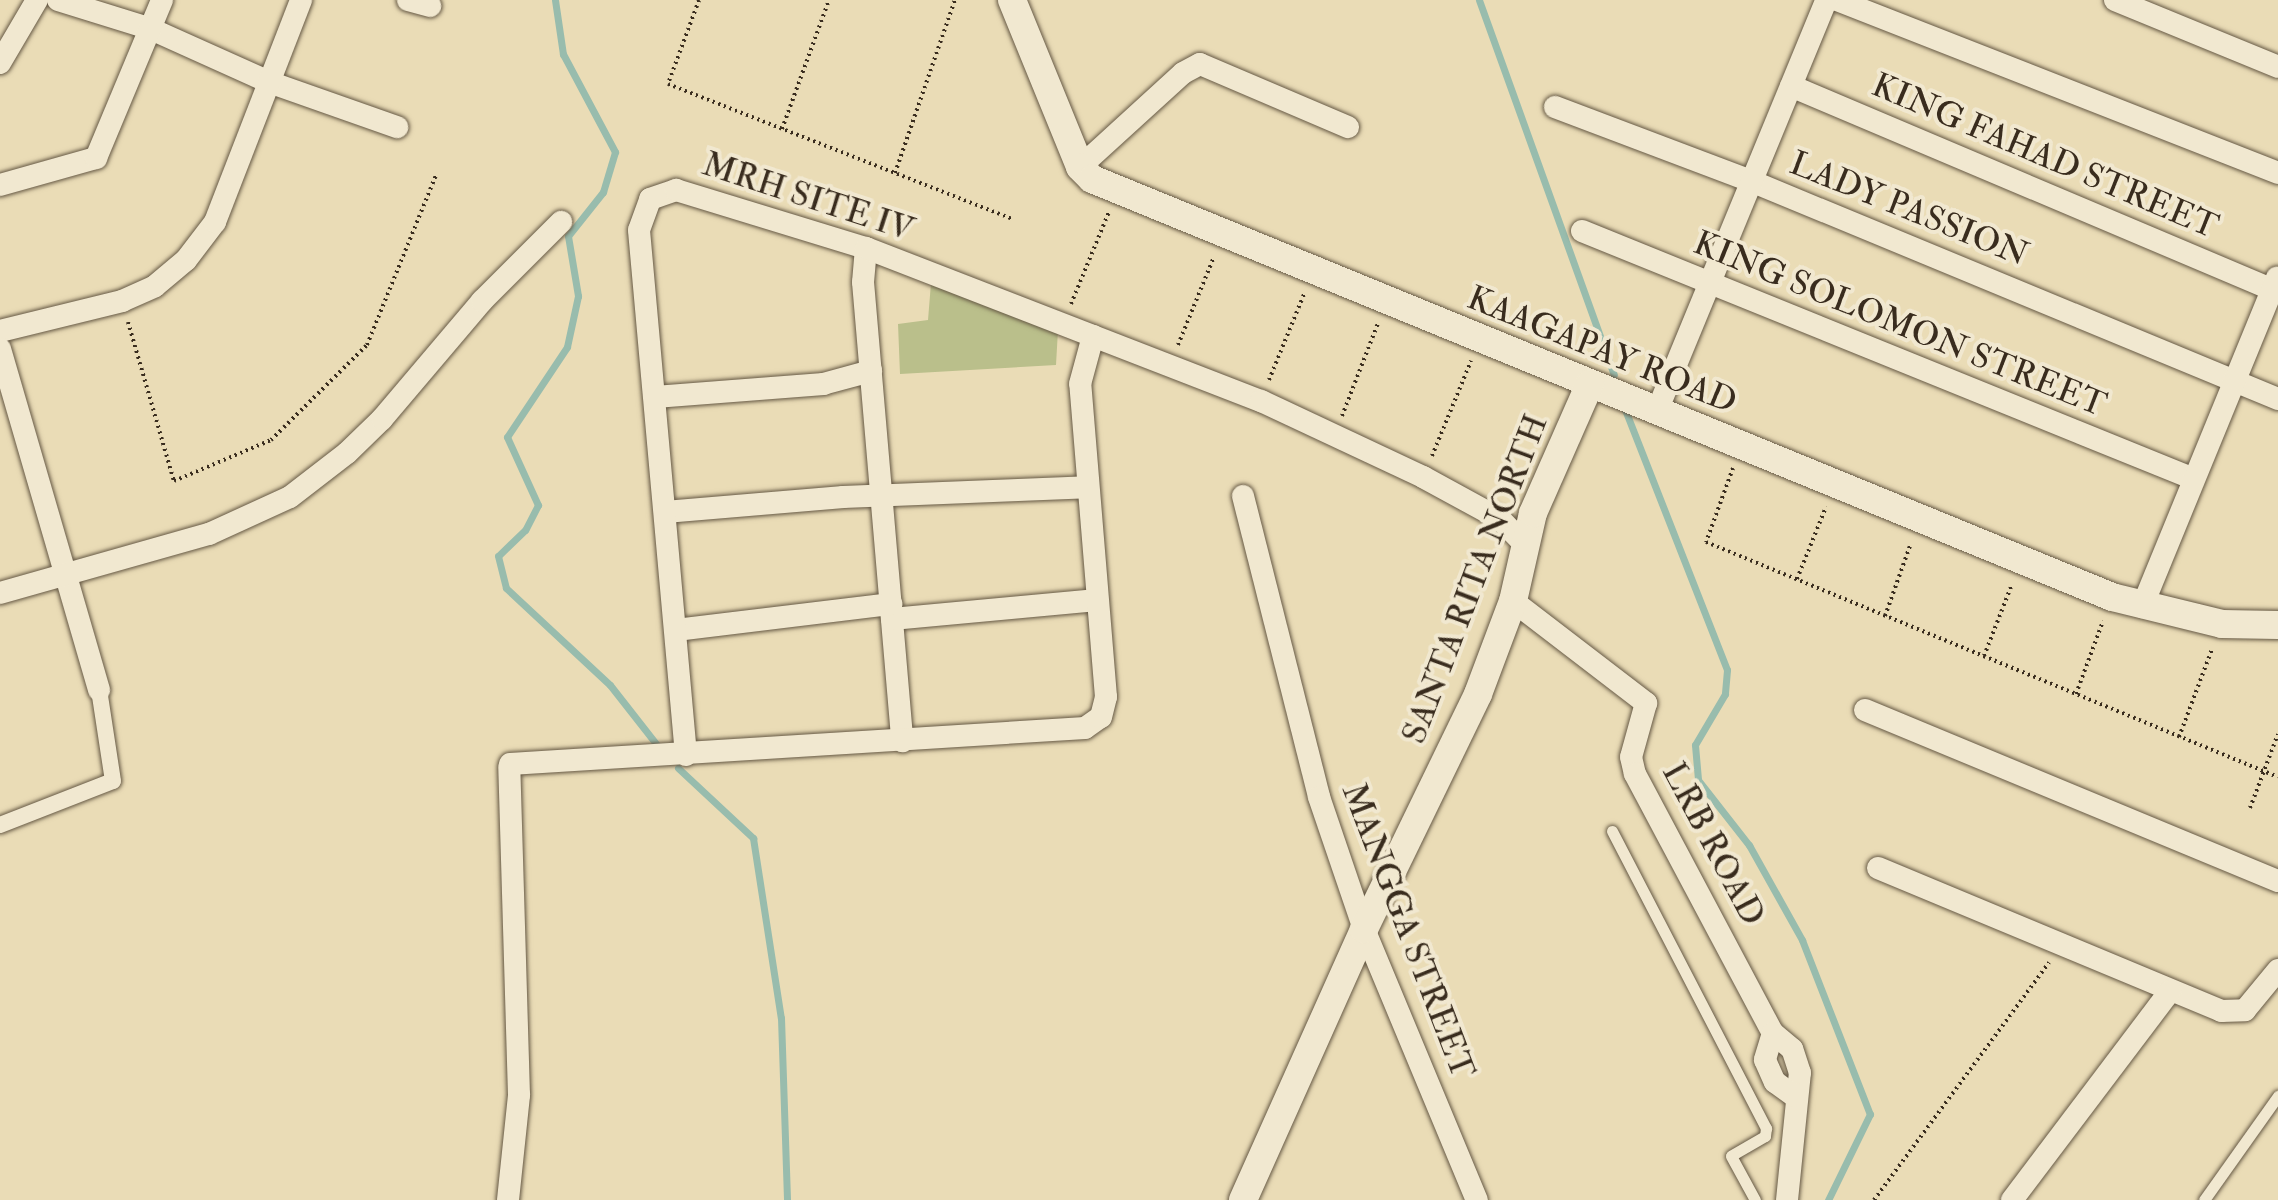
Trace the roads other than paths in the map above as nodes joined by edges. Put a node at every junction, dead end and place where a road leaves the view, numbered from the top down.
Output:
1 (37, 0) edge
2 (58, 0) edge
3 (162, 0) edge
4 (301, 0) edge
5 (1012, 0) edge
6 (1826, 0) edge
7 (1837, 0) edge
8 (2115, 0) edge
9 (151, 29) junction
10 (0, 63) edge
11 (2278, 67) edge
12 (269, 82) junction
13 (1791, 86) junction
14 (1555, 107) dead end
15 (397, 127) dead end
16 (1348, 127) dead end
17 (1080, 167) junction
18 (2278, 173) edge
19 (1751, 181) junction
20 (0, 185) edge
21 (561, 222) dead end
22 (1582, 231) dead end
23 (866, 248) junction
24 (1707, 283) junction
25 (2276, 285) edge
26 (0, 331) edge
27 (1093, 336) junction
28 (0, 349) edge
29 (871, 371) junction
30 (2235, 379) junction
31 (1590, 384) junction
32 (655, 397) junction
33 (2278, 399) edge
34 (1657, 411) junction
35 (2194, 479) junction
36 (1087, 487) junction
37 (880, 496) junction
38 (1243, 496) dead end
39 (665, 512) junction
40 (1524, 544) junction
41 (67, 574) junction
42 (0, 593) edge
43 (1097, 600) junction
44 (1513, 601) junction
45 (2142, 607) junction
46 (892, 611) junction
47 (2278, 625) edge
48 (676, 630) junction
49 (99, 690) joint
50 (1865, 710) dead end
51 (902, 741) junction
52 (686, 755) junction
53 (0, 825) edge
54 (1612, 831) dead end
55 (1878, 868) dead end
56 (2278, 881) edge
57 (1364, 929) junction
58 (2278, 970) edge
59 (2170, 991) junction
60 (1773, 1033) junction
61 (1794, 1096) junction
62 (2278, 1096) edge
63 (2274, 1110) edge
64 (508, 1200) edge
65 (1243, 1200) edge
66 (1477, 1200) edge
67 (1755, 1200) edge
68 (1787, 1200) edge
69 (2012, 1200) edge
70 (2204, 1200) edge

1 - 10 street
2 - 9 street
3 - 9 street
4 - 12 street
5 - 17 street
6 - 13 street
7 - 18 street
8 - 11 street
9 - 12 street
9 - 20 street
12 - 15 street
12 - 26 street
13 - 19 street
13 - 25 street, KING FAHAD STREET
14 - 19 street, LADY PASSION
16 - 17 street
17 - 31 street, KAAGAPAY ROAD
19 - 24 street
19 - 30 street, LADY PASSION
21 - 41 street
22 - 24 street, KING SOLOMON STREET
23 - 27 street, MRH SITE IV
23 - 29 street
23 - 32 street, MRH SITE IV
24 - 34 street
24 - 35 street, KING SOLOMON STREET
25 - 30 street
27 - 36 street
27 - 40 street, MRH SITE IV
28 - 41 street
29 - 32 street
29 - 37 street
30 - 33 street, LADY PASSION
30 - 35 street
31 - 34 street, KAAGAPAY ROAD
31 - 40 street, SANTA RITA NORTH
32 - 39 street, MRH SITE IV
34 - 45 street, KAAGAPAY ROAD
35 - 45 street
36 - 37 street
36 - 43 street
37 - 39 street
37 - 46 street
38 - 57 street, MANGGA STREET
39 - 48 street, MRH SITE IV
40 - 44 street, SANTA RITA NORTH
41 - 42 street
41 - 49 street
43 - 46 street
43 - 51 street
44 - 57 street, SANTA RITA NORTH
44 - 60 street, LRB ROAD
45 - 47 street, KAAGAPAY ROAD
46 - 48 street
46 - 51 street
48 - 52 street, MRH SITE IV
49 - 53 street
50 - 56 street
51 - 52 street
52 - 64 street
54 - 67 lane
55 - 59 street
57 - 65 street, SANTA RITA NORTH
57 - 66 street, MANGGA STREET
58 - 59 street
59 - 69 street
60 - 61 street, LRB ROAD
60 - 61 street
61 - 68 street, LRB ROAD
62 - 63 lane
63 - 70 lane

